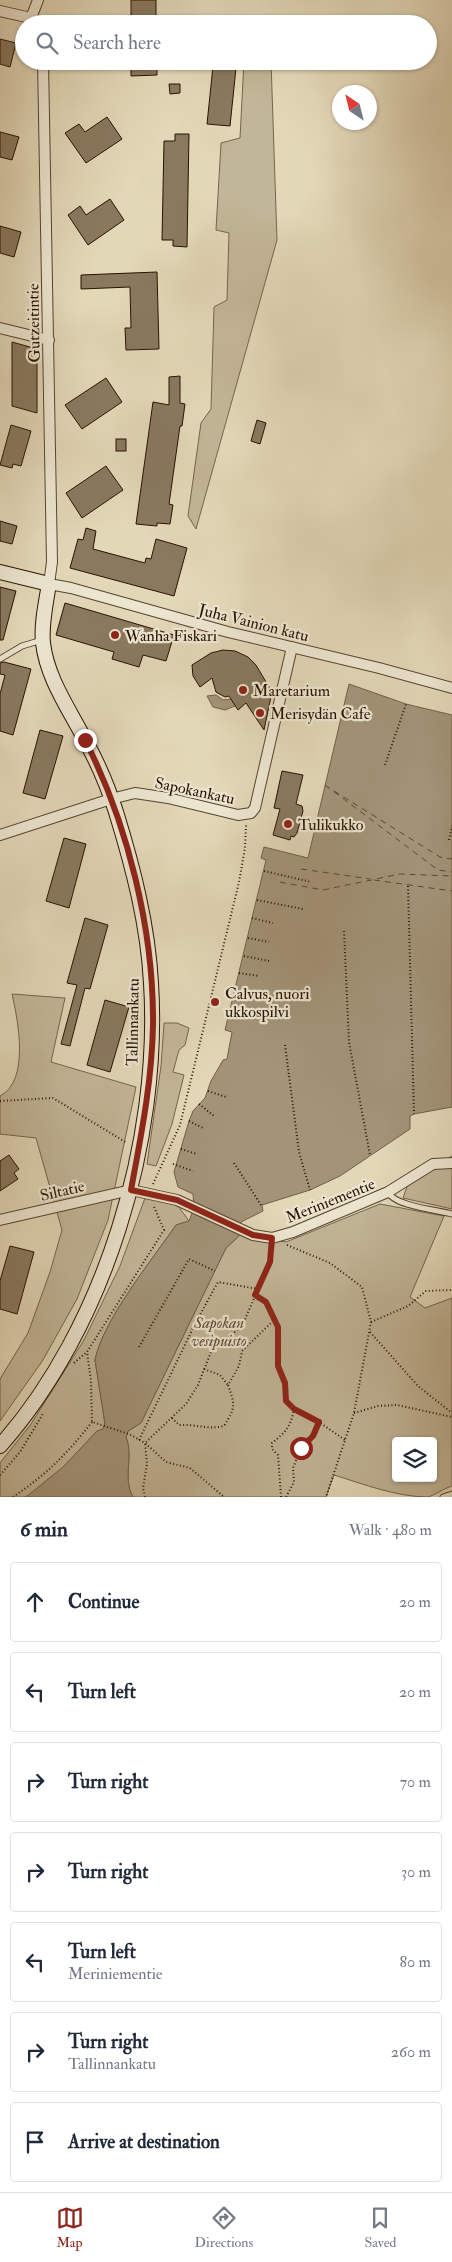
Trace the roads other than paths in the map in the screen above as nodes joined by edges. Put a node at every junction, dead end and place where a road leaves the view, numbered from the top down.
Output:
1 (38, 0) edge
2 (0, 11) edge
3 (15, 15) edge
4 (35, 15) edge
5 (43, 70) edge
6 (0, 328) edge
7 (49, 340) junction
8 (0, 572) edge
9 (48, 584) junction
10 (42, 640) junction
11 (292, 647) junction
12 (0, 659) edge
13 (452, 688) edge
14 (111, 799) junction
15 (0, 835) edge
16 (452, 1163) edge
17 (131, 1190) junction
18 (388, 1192) junction
19 (452, 1214) edge
20 (0, 1220) edge
21 (0, 1446) edge
22 (452, 1494) edge
23 (443, 1497) edge

1 - 4 street
2 - 3 street
5 - 7 street, Gutzeitintie
6 - 7 street
7 - 9 street, Gutzeitintie
8 - 9 street
9 - 10 street, Tallinnankatu
9 - 11 street, Juha Vainion katu
10 - 12 lane
10 - 14 street, Tallinnankatu
11 - 13 street, Juha Vainion katu
11 - 14 street, Sapokankatu
14 - 15 street, Sapokankatu
14 - 17 street, Tallinnankatu
16 - 18 street, Meriniementie
17 - 18 street, Meriniementie
17 - 20 street, Siltatie
17 - 21 street, Tallinnankatu
18 - 19 lane
22 - 23 lane

